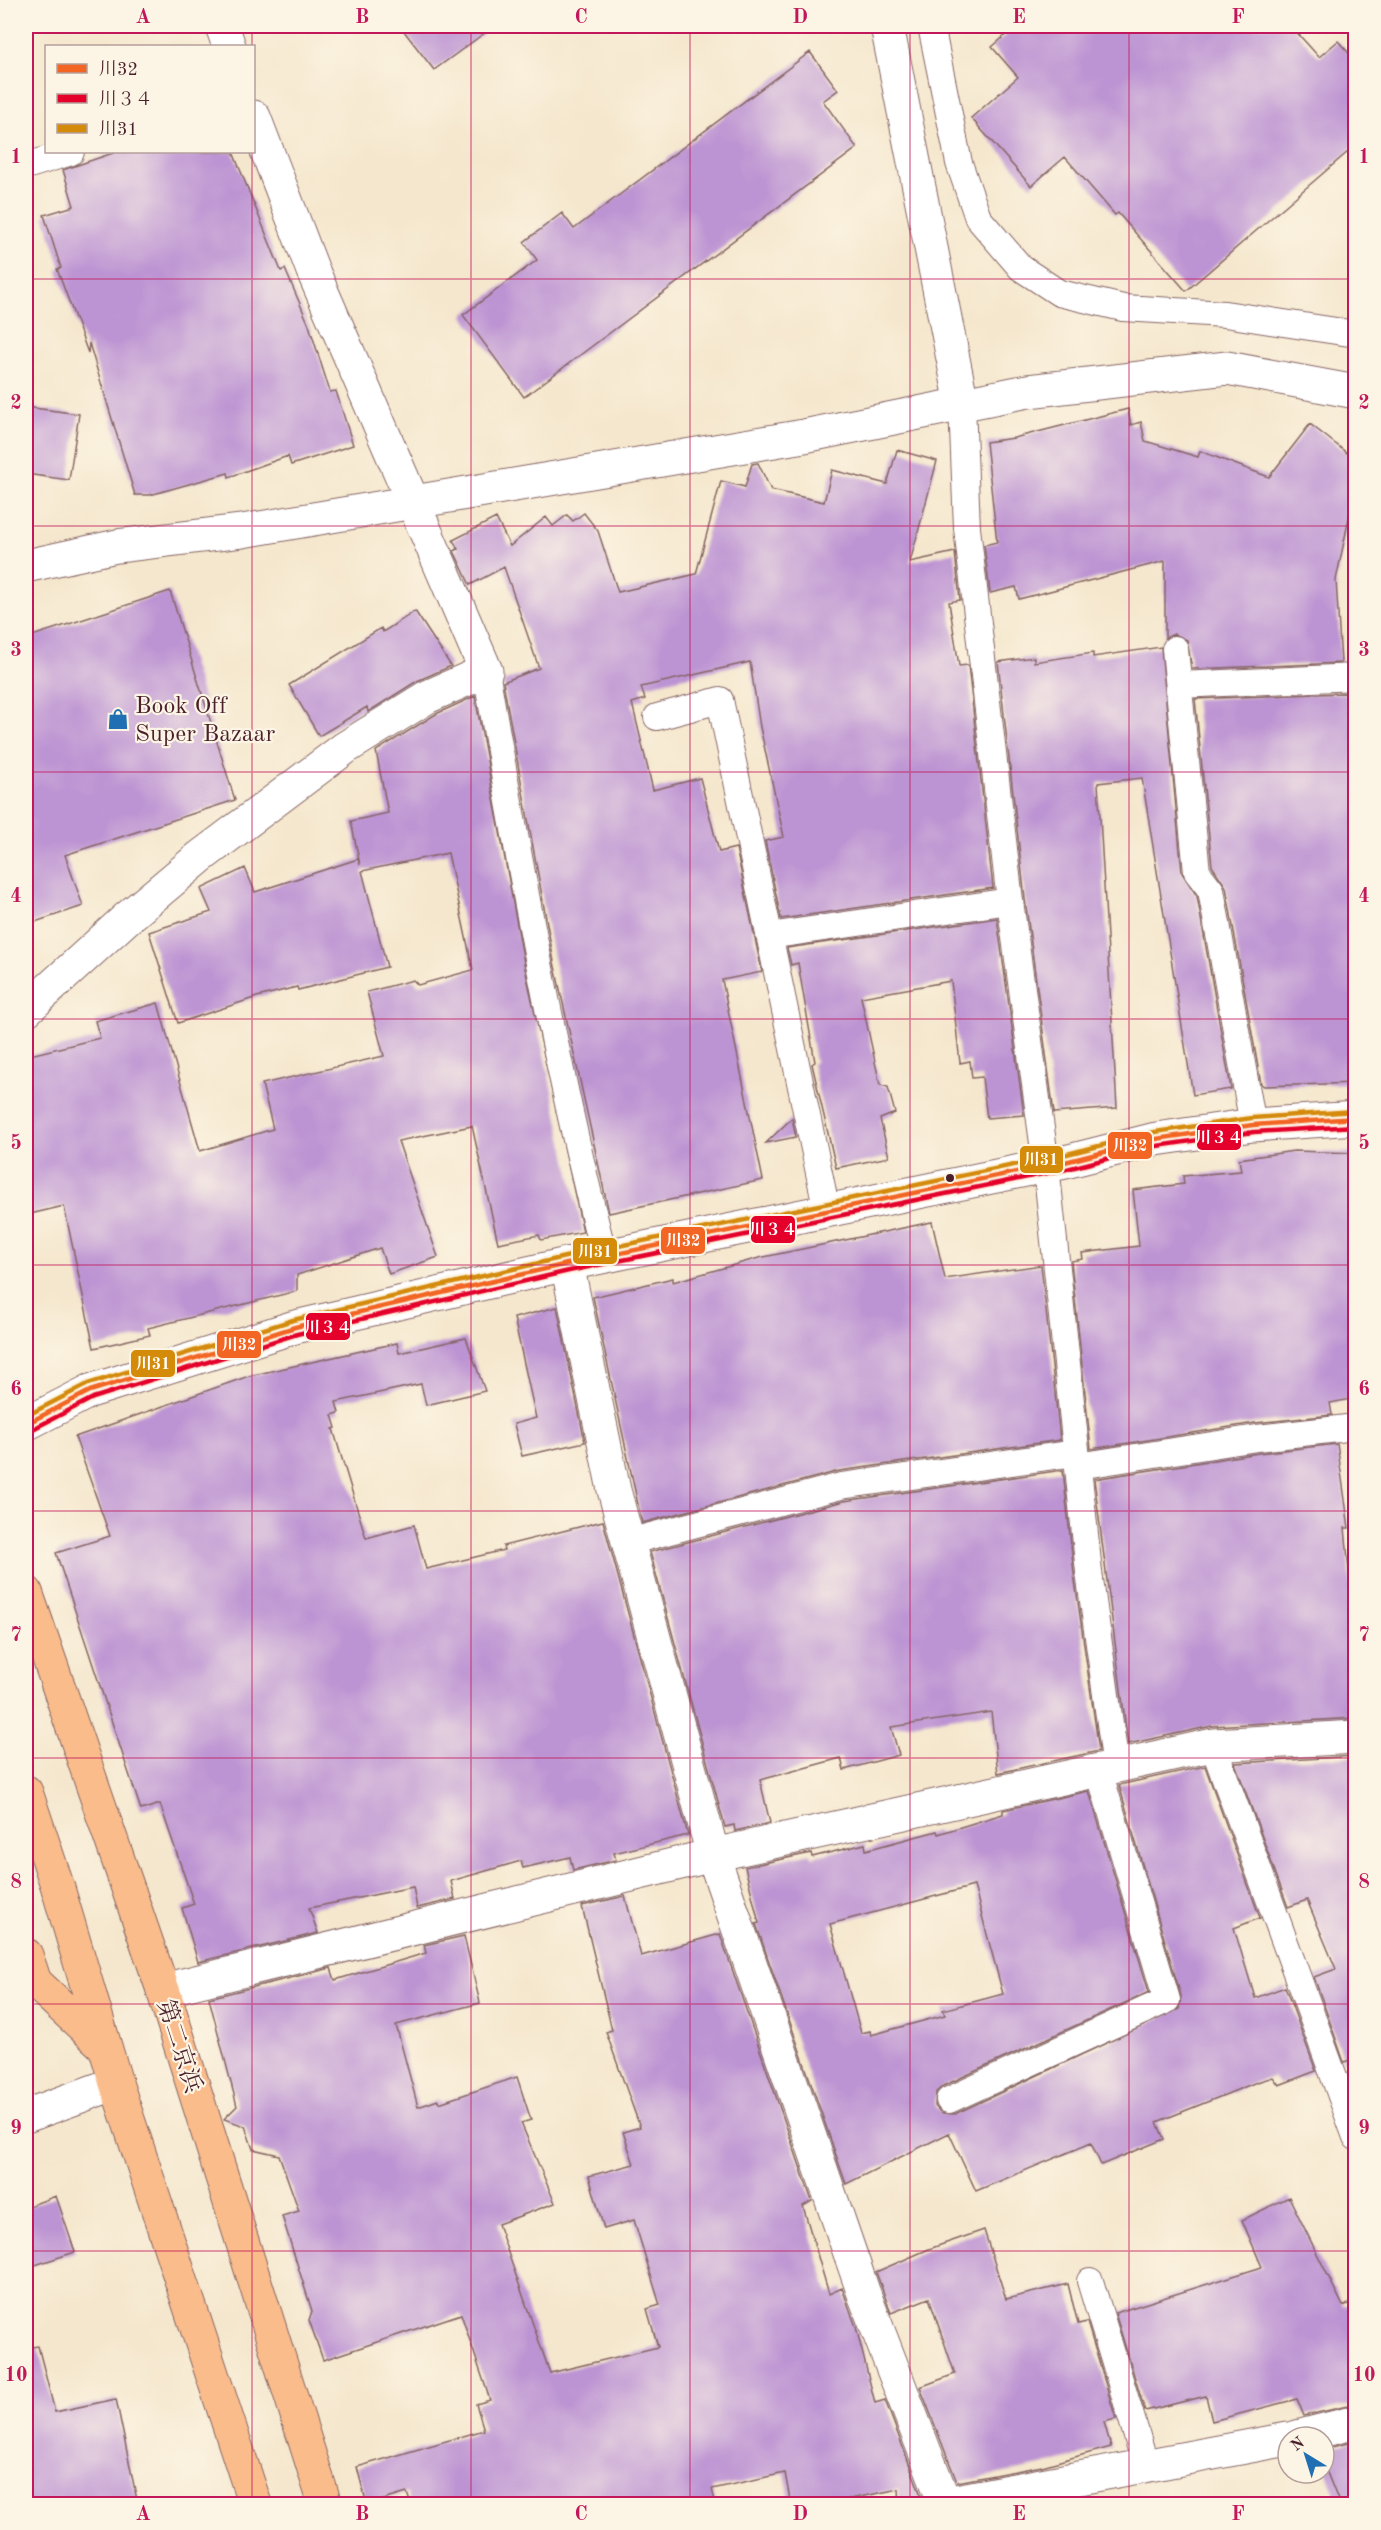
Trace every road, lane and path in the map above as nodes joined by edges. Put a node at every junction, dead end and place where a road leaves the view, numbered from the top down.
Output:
1 (222, 26) edge
2 (887, 26) edge
3 (931, 26) edge
4 (229, 45) edge
5 (255, 120) edge
6 (68, 153) edge
7 (26, 166) edge
8 (1356, 334) edge
9 (1356, 392) edge
10 (962, 404) junction
11 (413, 500) junction
12 (26, 566) edge
13 (1175, 650) dead end
14 (486, 671) junction
15 (1356, 677) edge
16 (1179, 685) junction
17 (657, 717) dead end
18 (1010, 901) junction
19 (769, 936) junction
20 (26, 1010) edge
21 (1356, 1118) edge
22 (1253, 1125) junction
23 (1046, 1165) junction
24 (827, 1212) junction
25 (604, 1256) junction
26 (567, 1264) junction
27 (26, 1424) edge
28 (1356, 1427) edge
29 (1077, 1459) junction
30 (628, 1542) junction
31 (26, 1592) edge
32 (1356, 1737) edge
33 (1213, 1745) junction
34 (1107, 1769) junction
35 (26, 1791) edge
36 (713, 1855) junction
37 (26, 1955) edge
38 (163, 1990) junction
39 (106, 2048) junction
40 (116, 2083) junction
41 (949, 2100) dead end
42 (26, 2116) edge
43 (1356, 2137) edge
44 (1090, 2281) dead end
45 (1356, 2422) edge
46 (1336, 2427) edge
47 (1276, 2441) edge
48 (1146, 2466) junction
49 (943, 2504) edge
50 (255, 2505) edge
51 (325, 2505) edge

1 - 4 street
2 - 10 street
3 - 8 lane
5 - 11 street
6 - 7 lane
9 - 10 street
10 - 11 street
10 - 18 lane
11 - 12 street
11 - 14 street
13 - 16 lane
14 - 20 street
14 - 25 lane
15 - 16 lane
16 - 22 lane
17 - 19 lane
18 - 19 lane
18 - 23 lane
19 - 24 lane
21 - 22 street
22 - 23 street
23 - 24 street
23 - 29 lane
24 - 25 street
25 - 26 street
26 - 27 street
26 - 30 street
28 - 29 lane
29 - 30 lane
29 - 34 lane
30 - 36 street
31 - 38 highway, 第二京浜
32 - 33 street
33 - 34 street
33 - 43 lane
34 - 36 street
34 - 41 lane
35 - 39 highway
36 - 38 street
36 - 49 street
37 - 39 highway
38 - 51 highway, 第二京浜
39 - 40 highway
40 - 42 street
40 - 50 highway
44 - 48 lane
45 - 46 street
47 - 48 street
48 - 49 street

